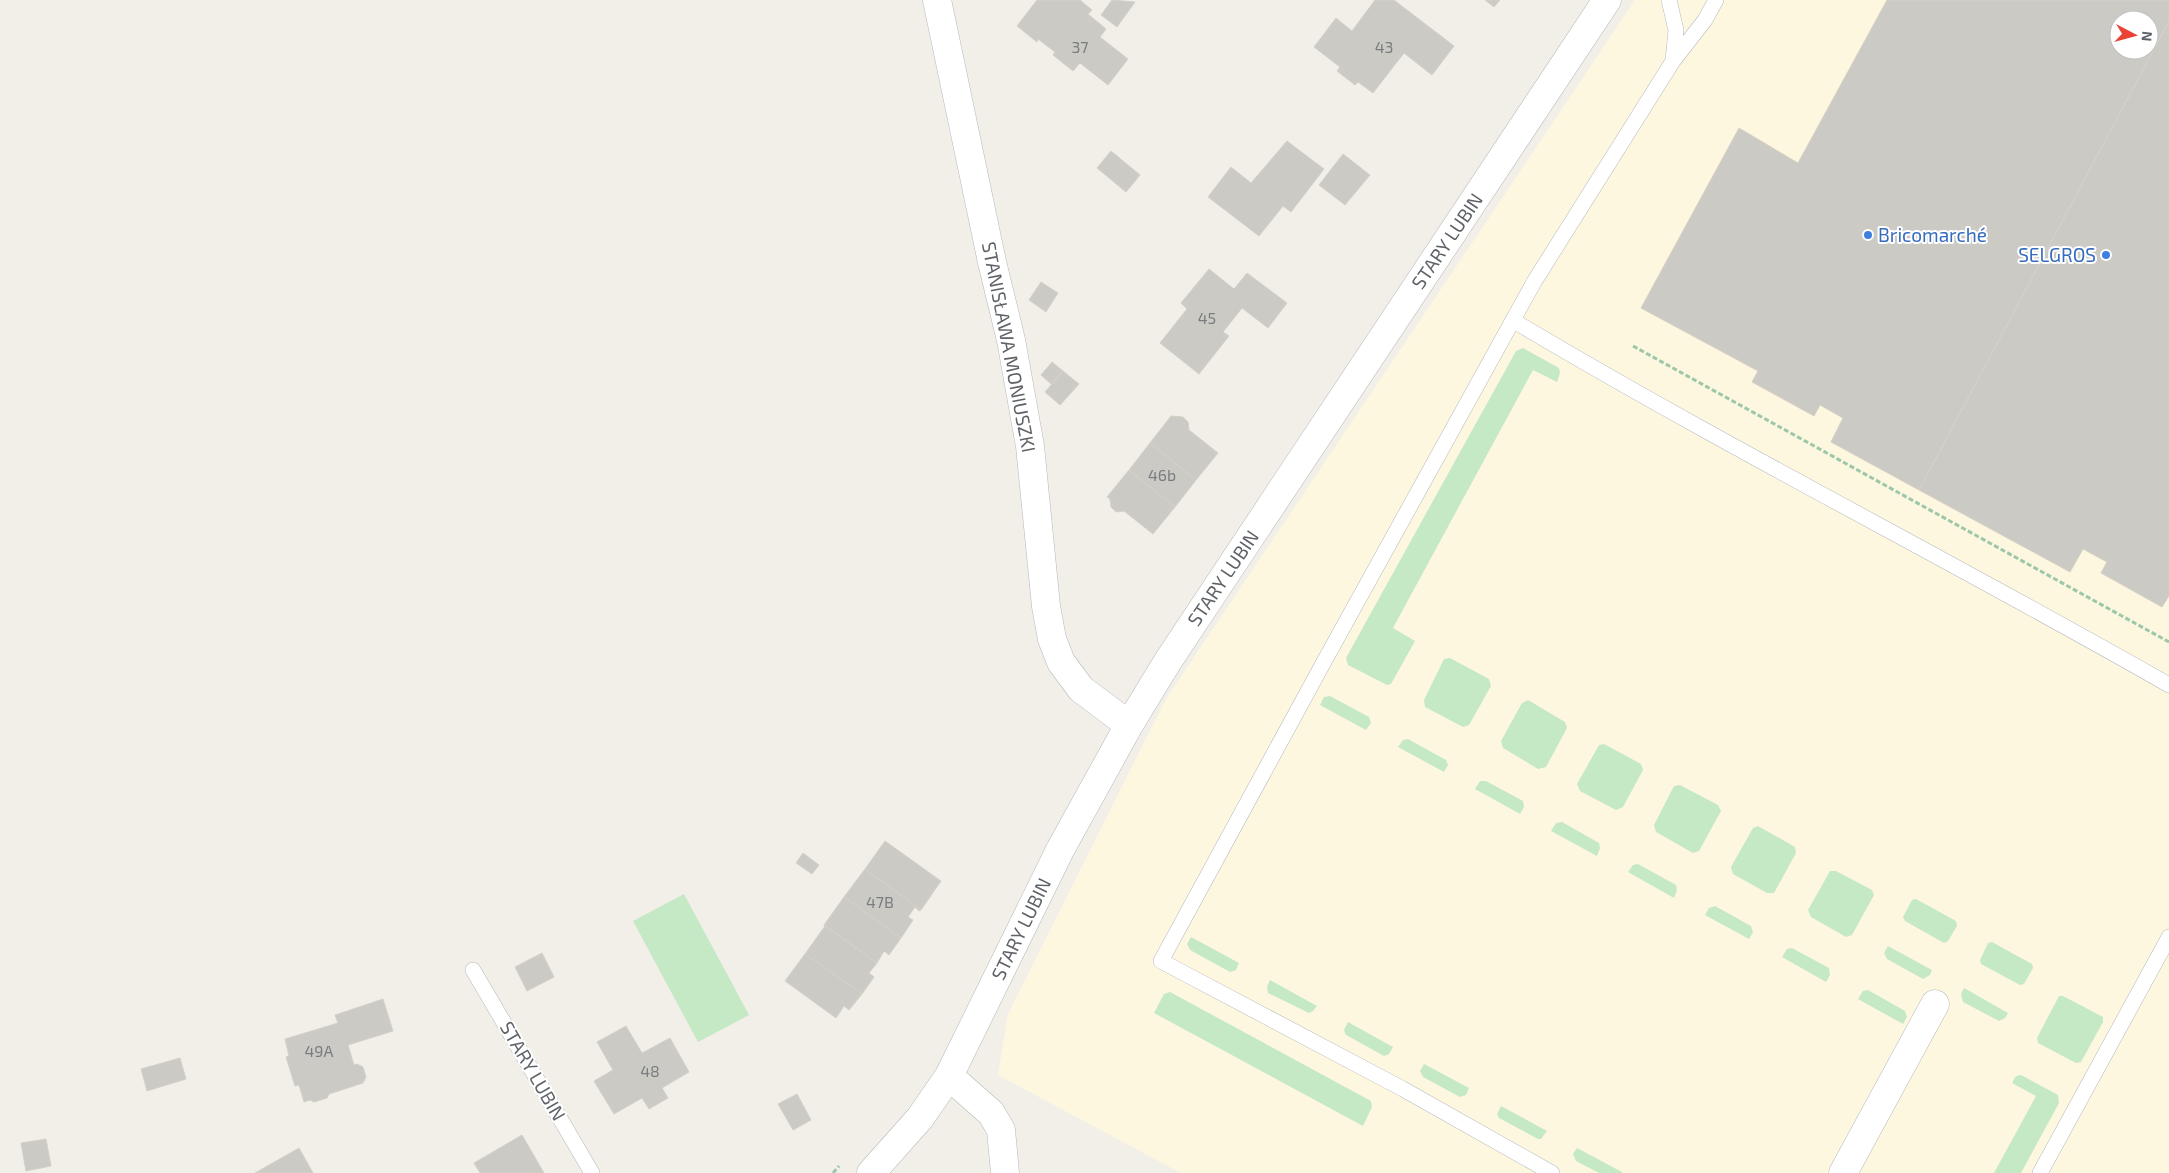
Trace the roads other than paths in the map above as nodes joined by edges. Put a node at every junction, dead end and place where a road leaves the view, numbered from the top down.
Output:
1 (937, 0) edge
2 (1607, 0) edge
3 (1669, 0) edge
4 (1716, 0) edge
5 (1673, 61) junction
6 (1514, 321) junction
7 (2169, 685) edge
8 (1129, 725) junction
9 (2169, 937) edge
10 (473, 970) dead end
11 (1935, 1004) dead end
12 (949, 1076) junction
13 (592, 1173) edge
14 (871, 1173) edge
15 (1006, 1173) edge
16 (1552, 1173) edge
17 (1843, 1173) edge
18 (2040, 1173) edge

1 - 8 street, STANISŁAWA MONIUSZKI
2 - 8 street, STARY LUBIN
3 - 5 lane
4 - 5 lane
5 - 6 lane
6 - 7 lane
6 - 16 lane
8 - 12 street, STARY LUBIN
9 - 18 lane
10 - 13 lane, STARY LUBIN
11 - 17 street
12 - 14 street, STARY LUBIN
12 - 15 street

